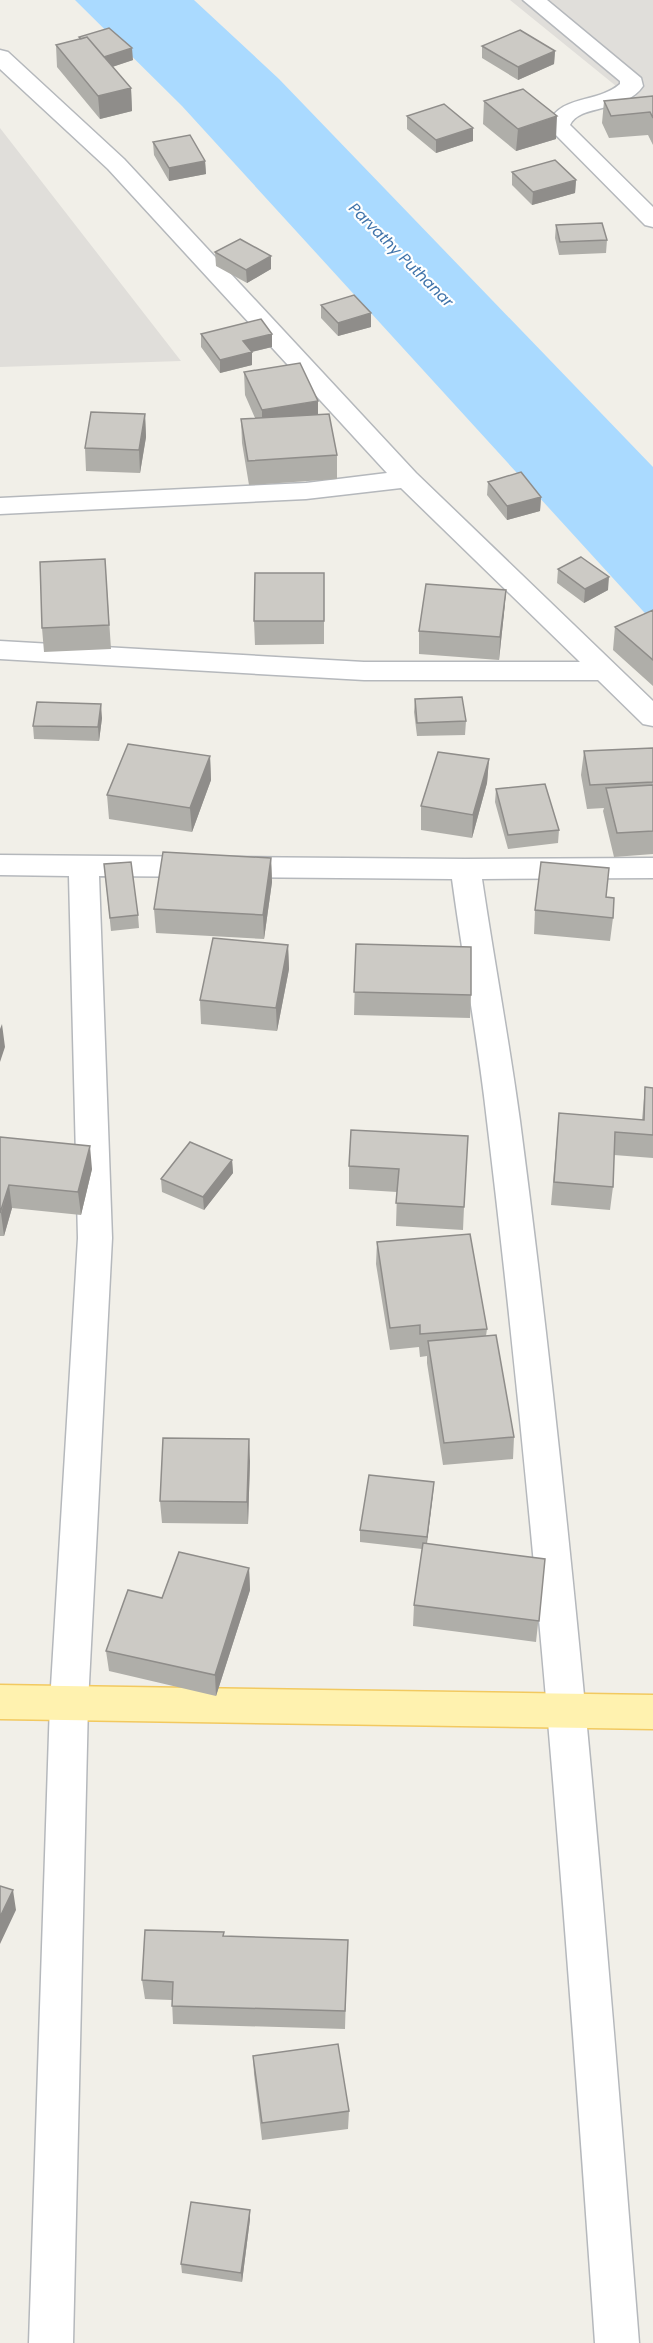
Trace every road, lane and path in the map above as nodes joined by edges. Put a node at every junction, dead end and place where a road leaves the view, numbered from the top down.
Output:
1 (534, 0) edge
2 (0, 57) edge
3 (653, 220) edge
4 (407, 479) junction
5 (0, 506) edge
6 (0, 650) edge
7 (607, 671) junction
8 (653, 717) edge
9 (0, 865) edge
10 (84, 865) junction
11 (653, 868) edge
12 (465, 869) junction
13 (0, 1702) edge
14 (69, 1703) junction
15 (566, 1710) junction
16 (653, 1712) edge
17 (51, 2343) edge
18 (617, 2343) edge

1 - 3 street
2 - 4 street
4 - 5 street
4 - 7 street
6 - 7 street
7 - 8 street
9 - 10 street
10 - 12 street
10 - 14 street
11 - 12 street
12 - 15 street
13 - 14 main road
14 - 15 main road
14 - 17 street
15 - 16 main road
15 - 18 street

